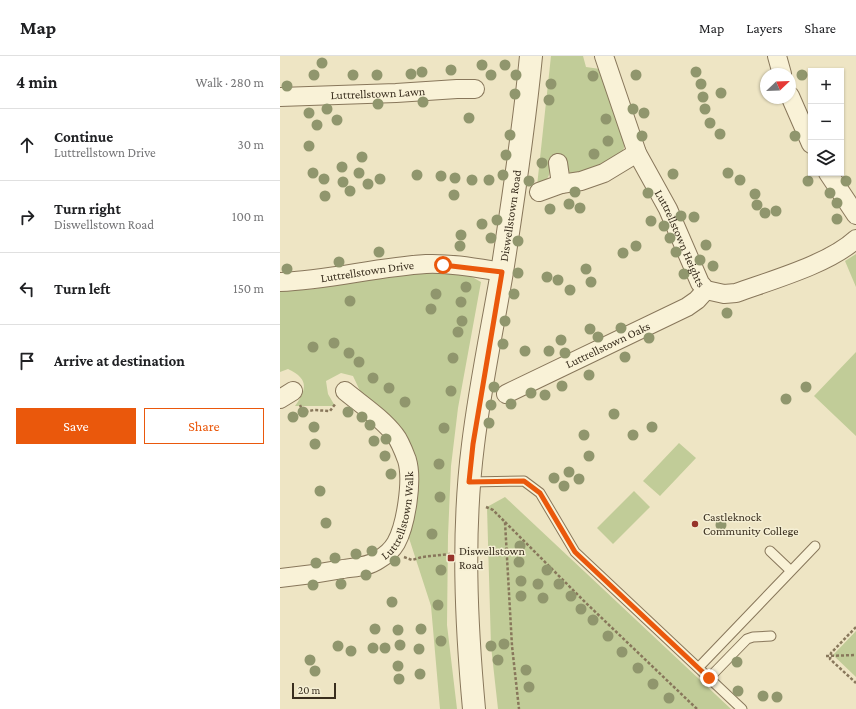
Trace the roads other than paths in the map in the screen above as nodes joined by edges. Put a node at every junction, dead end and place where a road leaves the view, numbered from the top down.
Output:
1 (531, 56) edge
2 (777, 56) edge
3 (598, 57) edge
4 (780, 68) edge
5 (475, 89) dead end
6 (280, 97) edge
7 (794, 104) edge
8 (809, 140) edge
9 (637, 153) junction
10 (558, 163) dead end
11 (830, 176) edge
12 (561, 184) junction
13 (540, 192) dead end
14 (856, 215) edge
15 (856, 239) edge
16 (502, 272) junction
17 (280, 282) edge
18 (706, 290) junction
19 (345, 391) road end
20 (506, 394) dead end
21 (469, 482) junction
22 (815, 546) dead end
23 (770, 551) dead end
24 (791, 571) junction
25 (280, 578) edge
26 (771, 636) dead end
27 (699, 668) junction
28 (709, 678) junction
29 (474, 709) edge
30 (742, 709) edge

1 - 16 street, Diswellstown Road
2 - 4 street
3 - 9 street, Luttrellstown Heights
5 - 6 street, Luttrellstown Lawn
7 - 8 street
9 - 12 street
9 - 18 street, Luttrellstown Heights
10 - 12 street
11 - 14 street
12 - 13 street
15 - 18 street, Luttrellstown Heights
16 - 17 street, Luttrellstown Drive
16 - 21 street, Diswellstown Road
18 - 20 street, Luttrellstown Oaks
19 - 25 street, Luttrellstown Walk
21 - 27 lane
21 - 29 street, Diswellstown Road
22 - 24 lane
23 - 24 lane
24 - 27 lane
26 - 28 lane
27 - 28 lane
28 - 30 lane

